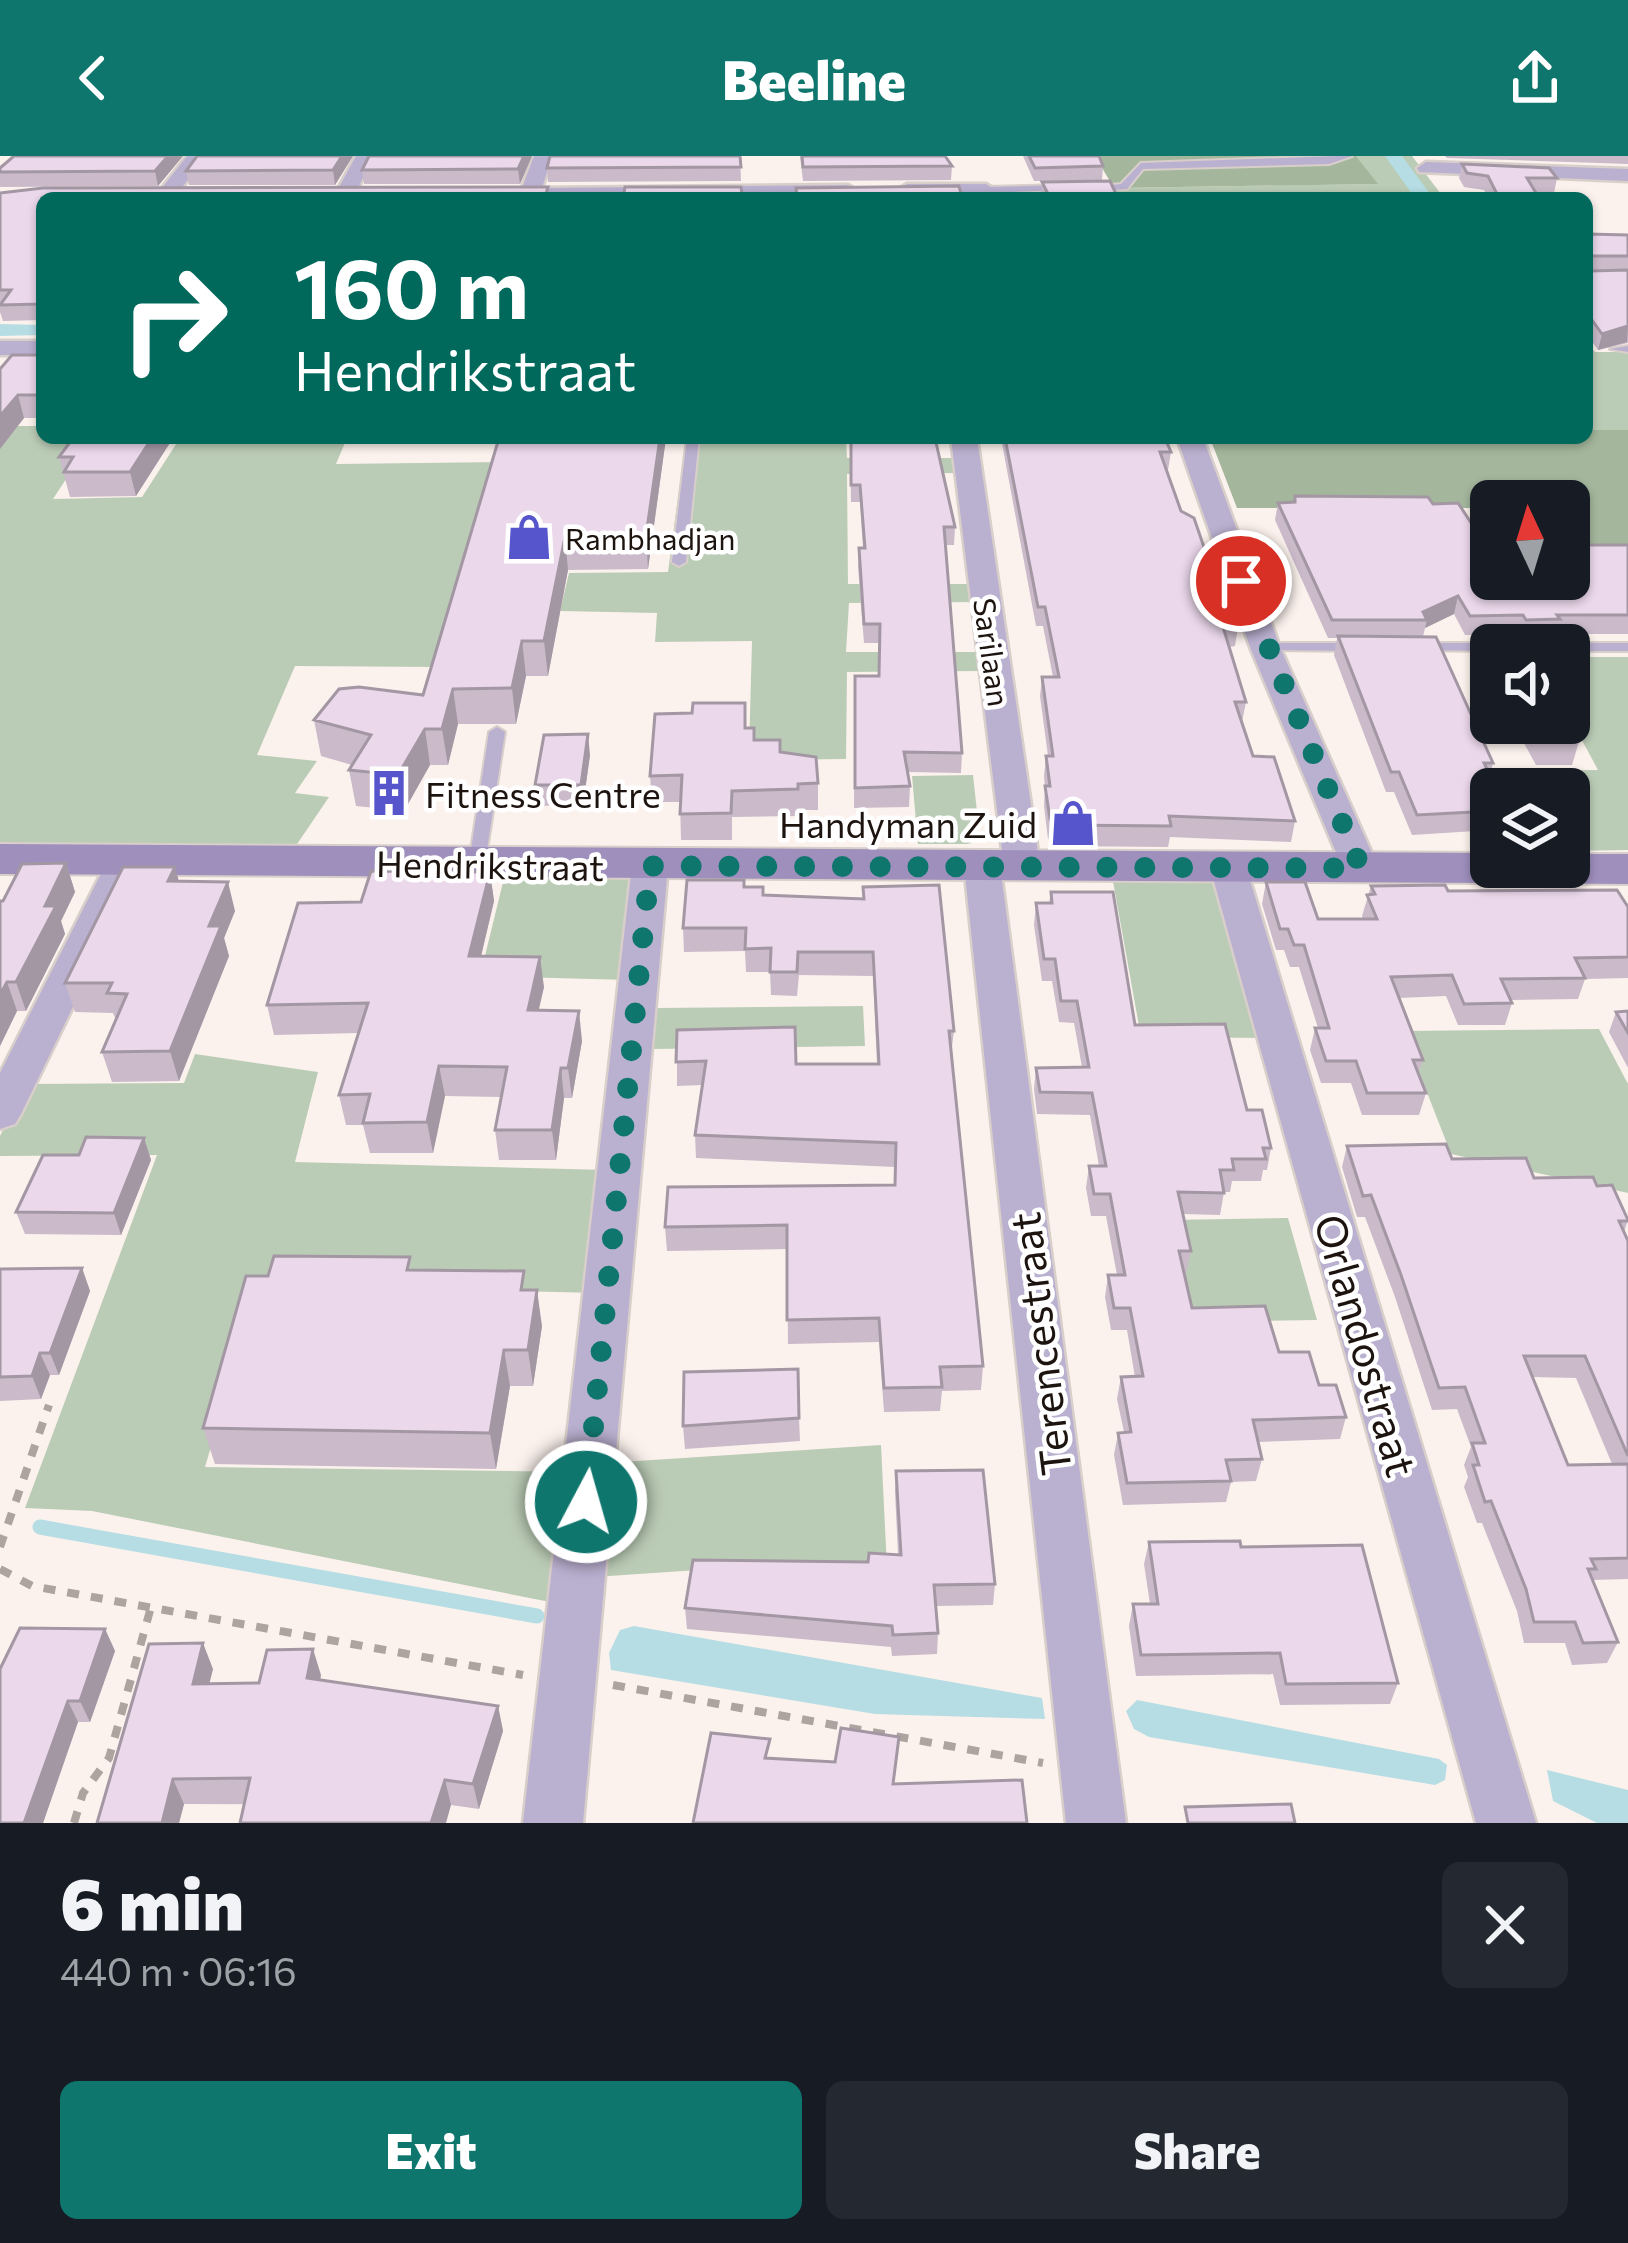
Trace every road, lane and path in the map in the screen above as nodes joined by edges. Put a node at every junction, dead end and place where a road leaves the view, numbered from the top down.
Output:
1 (196, 156) edge
2 (365, 156) edge
3 (543, 156) edge
4 (1348, 156) edge
5 (1427, 169) edge
6 (1628, 175) edge
7 (985, 187) edge
8 (769, 188) edge
9 (169, 192) edge
10 (339, 192) edge
11 (531, 192) edge
12 (668, 192) edge
13 (692, 444) edge
14 (965, 444) edge
15 (1192, 444) edge
16 (679, 562) dead end
17 (1265, 647) junction
18 (1379, 647) edge
19 (1401, 647) edge
20 (1470, 647) edge
21 (1590, 647) edge
22 (1628, 647) edge
23 (497, 732) dead end
24 (0, 859) edge
25 (126, 860) junction
26 (477, 863) junction
27 (650, 866) junction
28 (1002, 866) junction
29 (1228, 867) junction
30 (1361, 868) junction
31 (1628, 869) edge
32 (0, 1114) edge
33 (50, 1405) dead end
34 (0, 1547) edge
35 (0, 1569) edge
36 (151, 1607) junction
37 (567, 1683) junction
38 (1089, 1766) junction
39 (74, 1823) edge
40 (553, 1823) edge
41 (1096, 1823) edge
42 (1506, 1823) edge

1 - 9 street
2 - 10 street
3 - 11 street
4 - 7 lane
5 - 6 street
7 - 8 street
8 - 12 street
13 - 16 lane
14 - 28 street, Sarilaan
15 - 17 street
17 - 18 lane
17 - 30 street
19 - 20 lane
21 - 22 lane
23 - 26 lane
24 - 25 street, Hendrikstraat
25 - 26 street, Hendrikstraat
25 - 32 street
26 - 27 street, Hendrikstraat
27 - 28 street, Hendrikstraat
27 - 37 street
28 - 29 street, Hendrikstraat
28 - 38 street, Terencestraat
29 - 30 street, Hendrikstraat
29 - 42 street, Orlandostraat
30 - 31 street, Hendrikstraat
33 - 34 path
35 - 36 path
36 - 37 path
36 - 39 path
37 - 38 path
37 - 40 street
38 - 41 street, Terencestraat

